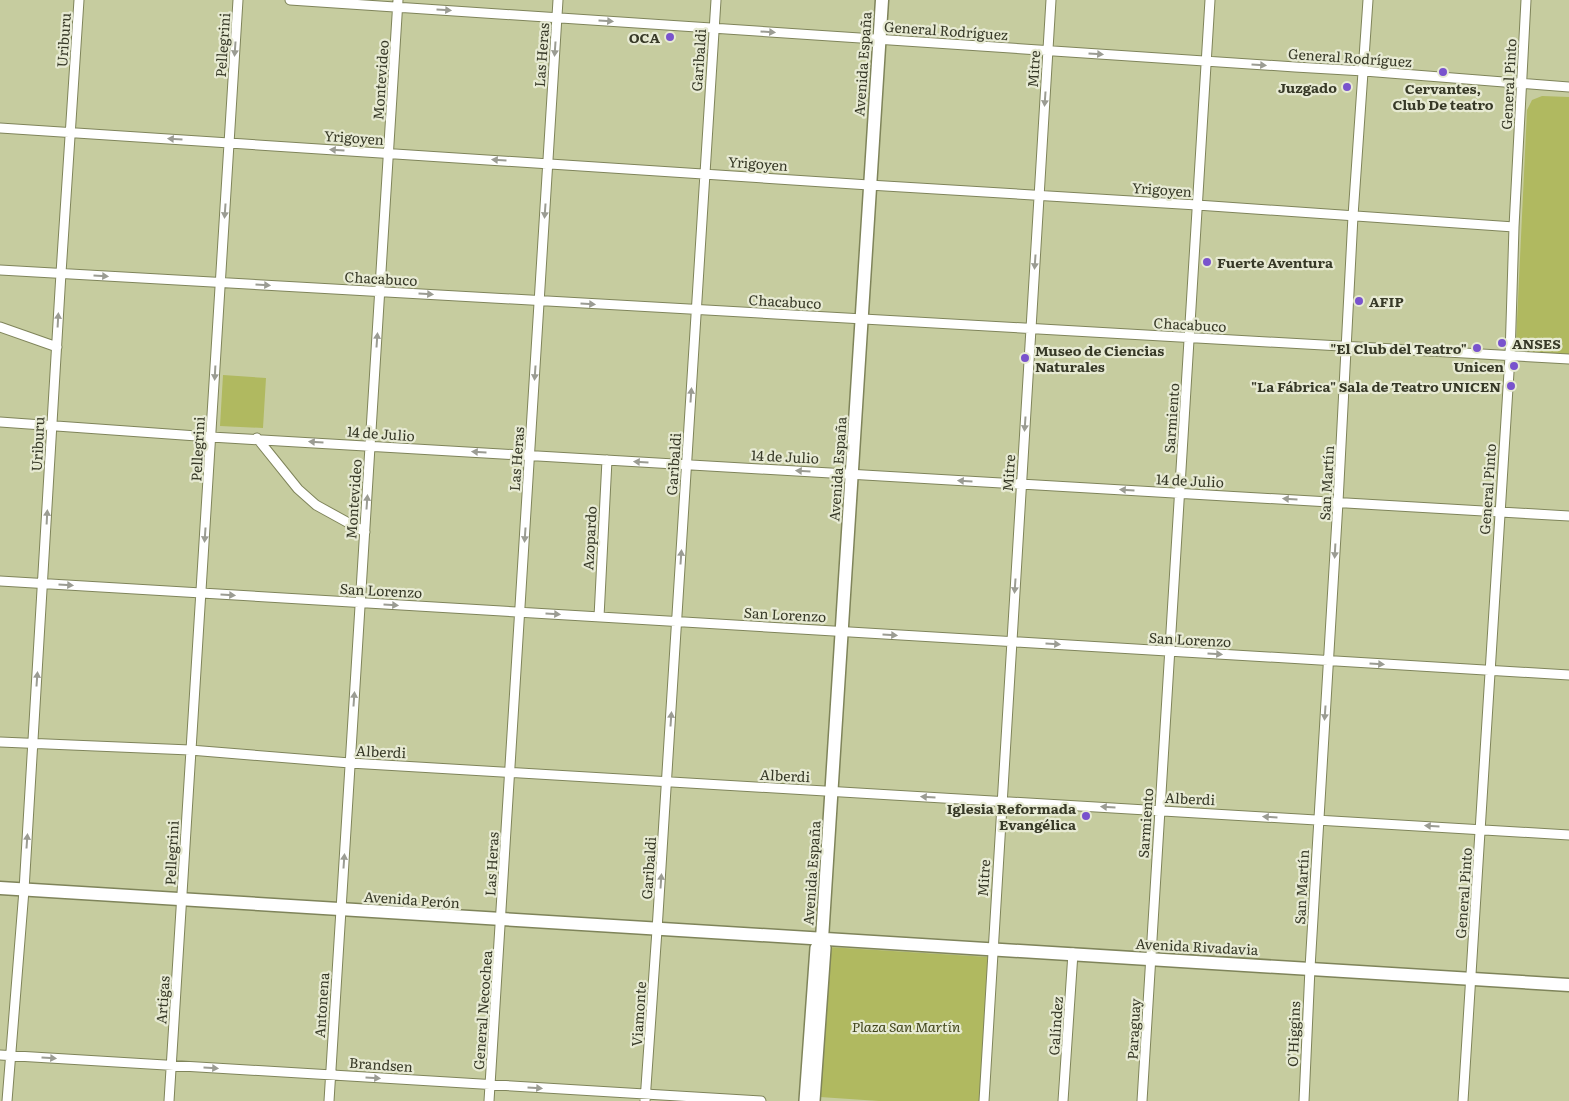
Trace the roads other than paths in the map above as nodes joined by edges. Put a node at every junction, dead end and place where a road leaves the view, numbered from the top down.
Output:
1 (80, 0) edge
2 (238, 0) edge
3 (290, 0) edge
4 (558, 0) edge
5 (716, 0) edge
6 (882, 0) edge
7 (1051, 0) edge
8 (1210, 0) edge
9 (1368, 0) edge
10 (1526, 0) edge
11 (398, 4) edge
12 (557, 18) junction
13 (714, 28) junction
14 (879, 39) junction
15 (1048, 51) junction
16 (1206, 61) junction
17 (1364, 71) junction
18 (1521, 84) junction
19 (1569, 87) edge
20 (0, 128) edge
21 (71, 133) junction
22 (230, 143) junction
23 (389, 153) junction
24 (548, 163) junction
25 (705, 173) junction
26 (869, 185) junction
27 (1039, 195) junction
28 (1198, 205) junction
29 (1353, 216) junction
30 (1514, 228) junction
31 (0, 270) edge
32 (61, 273) junction
33 (219, 282) junction
34 (380, 292) junction
35 (539, 301) junction
36 (696, 310) junction
37 (862, 319) junction
38 (0, 327) edge
39 (1030, 329) junction
40 (1189, 338) junction
41 (1347, 346) junction
42 (57, 347) junction
43 (1510, 356) junction
44 (1569, 359) edge
45 (0, 422) edge
46 (52, 425) junction
47 (211, 437) junction
48 (258, 438) junction
49 (370, 446) junction
50 (530, 455) junction
51 (607, 460) junction
52 (687, 464) junction
53 (852, 474) junction
54 (1021, 484) junction
55 (1180, 493) junction
56 (1338, 502) junction
57 (1499, 512) junction
58 (1569, 516) edge
59 (365, 532) junction
60 (0, 581) edge
61 (43, 584) junction
62 (202, 593) junction
63 (360, 603) junction
64 (520, 612) junction
65 (599, 617) junction
66 (677, 622) junction
67 (842, 632) junction
68 (1011, 642) junction
69 (1170, 651) junction
70 (1328, 660) junction
71 (1490, 671) junction
72 (1569, 675) edge
73 (0, 742) edge
74 (33, 744) junction
75 (190, 750) junction
76 (350, 763) junction
77 (510, 772) junction
78 (667, 781) junction
79 (832, 791) junction
80 (1001, 801) junction
81 (1160, 810) junction
82 (1319, 819) junction
83 (1481, 829) junction
84 (1569, 835) edge
85 (0, 888) edge
86 (24, 890) junction
87 (182, 900) junction
88 (341, 910) junction
89 (502, 920) junction
90 (658, 930) junction
91 (822, 939) junction
92 (992, 948) junction
93 (1073, 953) junction
94 (1151, 958) junction
95 (1310, 968) junction
96 (1470, 979) junction
97 (1569, 985) edge
98 (0, 1055) edge
99 (10, 1056) junction
100 (171, 1066) junction
101 (330, 1075) junction
102 (491, 1085) junction
103 (646, 1098) edge
104 (7, 1101) edge
105 (169, 1101) edge
106 (328, 1101) edge
107 (490, 1101) edge
108 (761, 1101) edge
109 (805, 1101) edge
110 (814, 1101) edge
111 (984, 1101) edge
112 (1064, 1101) edge
113 (1142, 1101) edge
114 (1304, 1101) edge
115 (1463, 1101) edge

1 - 21 street, Uriburu
2 -> 22 street, Pellegrini
3 - 11 street, General Rodríguez
4 - 12 street, Las Heras
5 - 13 street, Garibaldi
6 - 14 main road, Avenida España
7 - 15 street, Mitre
8 - 16 street, Sarmiento
9 - 17 street, San Martín
10 - 18 street, General Pinto
11 -> 12 street, General Rodríguez
11 - 23 street, Montevideo
12 -> 13 street, General Rodríguez
12 -> 24 street, Las Heras
13 -> 14 street, General Rodríguez
13 - 25 street, Garibaldi
14 - 15 street, General Rodríguez
14 - 26 main road, Avenida España
15 -> 16 street, General Rodríguez
15 -> 27 street, Mitre
16 -> 17 street, General Rodríguez
16 - 28 street, Sarmiento
17 - 18 street, General Rodríguez
17 - 29 street, San Martín
18 - 19 street, General Rodríguez
18 - 30 street, General Pinto
20 - 21 street, Yrigoyen
22 -> 21 street, Yrigoyen
21 - 32 street, Uriburu
23 -> 22 street, Yrigoyen
22 -> 33 street, Pellegrini
24 -> 23 street, Yrigoyen
23 - 34 street, Montevideo
24 - 25 street, Yrigoyen
24 -> 35 street, Las Heras
25 - 26 street, Yrigoyen
25 - 36 street, Garibaldi
26 - 27 street, Yrigoyen
26 - 37 main road, Avenida España
27 - 28 street, Yrigoyen
27 -> 39 street, Mitre
28 - 29 street, Yrigoyen
28 - 40 street, Sarmiento
29 - 30 street, Yrigoyen
29 - 41 street, San Martín
30 - 43 street, General Pinto
31 - 32 street, Chacabuco
32 -> 33 street, Chacabuco
42 -> 32 street, Uriburu
33 -> 34 street, Chacabuco
33 -> 47 street, Pellegrini
34 -> 35 street, Chacabuco
49 -> 34 street, Montevideo
35 -> 36 street, Chacabuco
35 -> 50 street, Las Heras
36 - 37 street, Chacabuco
52 -> 36 street, Garibaldi
37 - 39 street, Chacabuco
37 - 53 main road, Avenida España
38 - 42 street
39 - 40 street, Chacabuco
39 -> 54 street, Mitre
40 - 41 street, Chacabuco
40 - 55 street, Sarmiento
41 - 43 street, Chacabuco
41 - 56 street, San Martín
42 - 46 street, Uriburu
43 - 44 street, Chacabuco
43 - 57 street, General Pinto
45 - 46 street, 14 de Julio
46 - 47 street, 14 de Julio
61 -> 46 street, Uriburu
47 - 48 street, 14 de Julio
47 -> 62 street, Pellegrini
49 -> 48 street, 14 de Julio
48 - 59 street
50 -> 49 street, 14 de Julio
59 -> 49 street, Montevideo
50 - 51 street, 14 de Julio
50 -> 64 street, Las Heras
52 -> 51 street, 14 de Julio
51 - 65 street, Azopardo
53 -> 52 street, 14 de Julio
66 -> 52 street, Garibaldi
54 -> 53 street, 14 de Julio
53 - 67 main road, Avenida España
55 -> 54 street, 14 de Julio
54 -> 68 street, Mitre
56 -> 55 street, 14 de Julio
55 - 69 street, Sarmiento
56 - 57 street, 14 de Julio
56 -> 70 street, San Martín
57 - 58 street, 14 de Julio
57 - 71 street, General Pinto
59 - 63 street, Montevideo
60 - 61 street, San Lorenzo
61 -> 62 street, San Lorenzo
74 -> 61 street, Uriburu
62 -> 63 street, San Lorenzo
62 - 75 street, Pellegrini
63 -> 64 street, San Lorenzo
76 -> 63 street, Montevideo
64 -> 65 street, San Lorenzo
64 - 77 street, Las Heras
65 - 66 street, San Lorenzo
66 - 67 street, San Lorenzo
78 -> 66 street, Garibaldi
67 -> 68 street, San Lorenzo
67 - 79 main road, Avenida España
68 -> 69 street, San Lorenzo
68 - 80 street, Mitre
69 -> 70 street, San Lorenzo
69 - 81 street, Sarmiento
70 -> 71 street, San Lorenzo
70 -> 82 street, San Martín
71 - 72 street, San Lorenzo
71 - 83 street, General Pinto
73 - 74 street, Alberdi
74 - 75 street, Alberdi
86 -> 74 street, Uriburu
75 - 76 street, Alberdi
75 - 87 street, Pellegrini
76 - 77 street, Alberdi
88 -> 76 street, Montevideo
77 - 78 street, Alberdi
77 - 89 street, Las Heras
78 - 79 street, Alberdi
90 -> 78 street, Garibaldi
80 -> 79 street, Alberdi
79 - 91 main road, Avenida España
81 -> 80 street, Alberdi
80 - 92 street, Mitre
82 -> 81 street, Alberdi
81 - 94 street, Sarmiento
83 -> 82 street, Alberdi
82 - 95 street, San Martín
83 - 84 street, Alberdi
83 - 96 street, General Pinto
85 - 86 main road, Avenida Perón
86 - 87 main road, Avenida Perón
86 - 99 street, Uriburu
87 - 88 main road, Avenida Perón
87 - 100 street, Artigas
88 - 89 main road, Avenida Perón
88 - 101 street, Antonena
89 - 90 main road, Avenida Perón
89 - 102 street, General Necochea
90 - 91 main road, Avenida Perón
90 - 103 street, Viamonte
91 - 92 main road, Avenida Rivadavia
91 - 109 street
91 - 110 street
92 - 93 main road, Avenida Rivadavia
92 - 111 street, Mitre
93 - 94 main road, Avenida Rivadavia
93 - 112 street, Galíndez
94 - 95 main road, Avenida Rivadavia
94 - 113 street, Paraguay
95 - 96 main road, Avenida Rivadavia
95 - 114 street, O'Higgins
96 - 97 main road, Avenida Rivadavia
96 - 115 street, General Pinto
98 - 99 street, Brandsen
99 -> 100 street, Brandsen
99 - 104 street, Uriburu
100 -> 101 street, Brandsen
100 - 105 street, Artigas
101 -> 102 street, Brandsen
101 - 106 street, Antonena
102 -> 103 street, Brandsen
102 - 107 street, General Necochea
103 - 108 street, Brandsen

